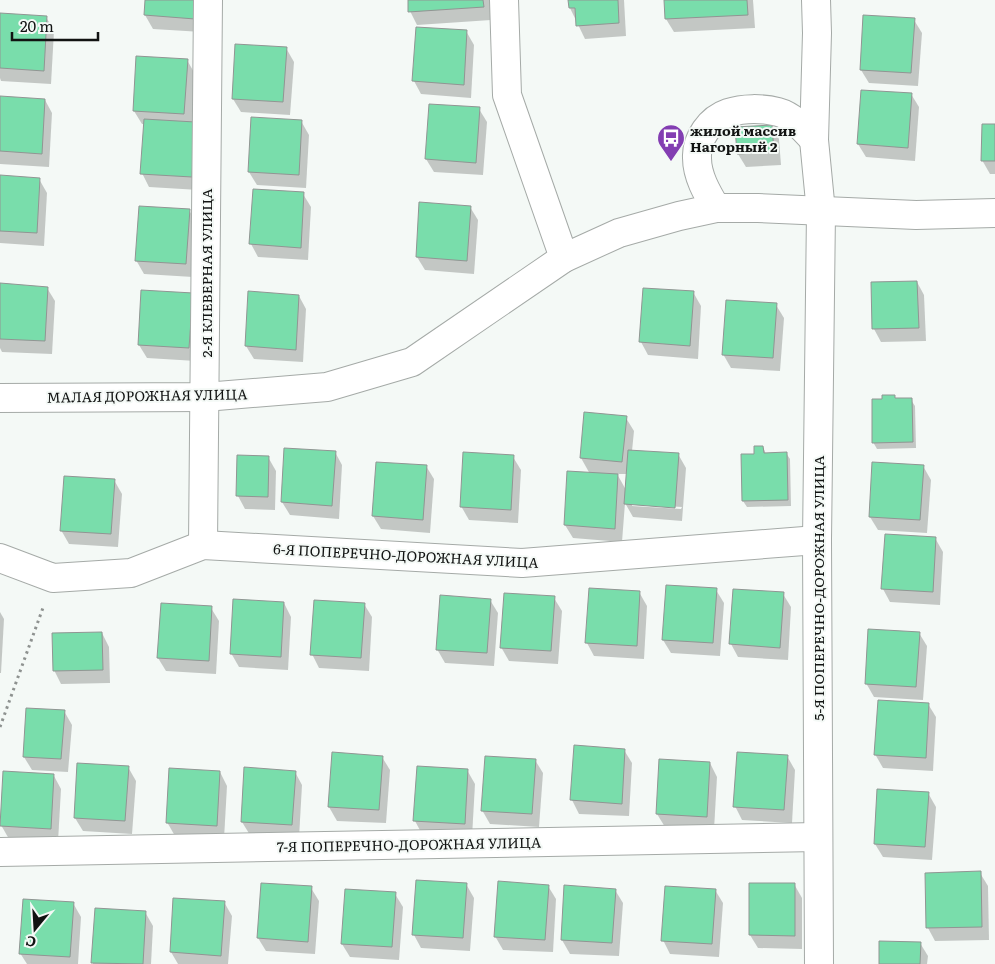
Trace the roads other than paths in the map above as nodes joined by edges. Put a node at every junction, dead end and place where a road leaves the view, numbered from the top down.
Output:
1 (208, 0) edge
2 (504, 0) edge
3 (816, 0) edge
4 (814, 140) junction
5 (716, 208) junction
6 (820, 212) junction
7 (995, 213) edge
8 (564, 258) junction
9 (206, 397) junction
10 (0, 398) edge
11 (817, 540) junction
12 (204, 545) junction
13 (0, 558) edge
14 (818, 837) junction
15 (0, 852) edge
16 (819, 964) edge

1 - 9 street, 2-Я КЛЕВЕРНАЯ УЛИЦА
2 - 8 street
3 - 4 street
4 - 5 street
4 - 6 street
5 - 6 street, МАЛАЯ ДОРОЖНАЯ УЛИЦА
5 - 8 street, МАЛАЯ ДОРОЖНАЯ УЛИЦА
6 - 7 street, МАЛАЯ ДОРОЖНАЯ УЛИЦА
6 - 11 street, 5-Я ПОПЕРЕЧНО-ДОРОЖНАЯ УЛИЦА
8 - 9 street, МАЛАЯ ДОРОЖНАЯ УЛИЦА
9 - 10 street, МАЛАЯ ДОРОЖНАЯ УЛИЦА
9 - 12 street, 2-Я КЛЕВЕРНАЯ УЛИЦА
11 - 12 street, 6-Я ПОПЕРЕЧНО-ДОРОЖНАЯ УЛИЦА
11 - 14 street, 5-Я ПОПЕРЕЧНО-ДОРОЖНАЯ УЛИЦА
12 - 13 street
14 - 15 street, 7-Я ПОПЕРЕЧНО-ДОРОЖНАЯ УЛИЦА
14 - 16 street, 5-Я ПОПЕРЕЧНО-ДОРОЖНАЯ УЛИЦА

